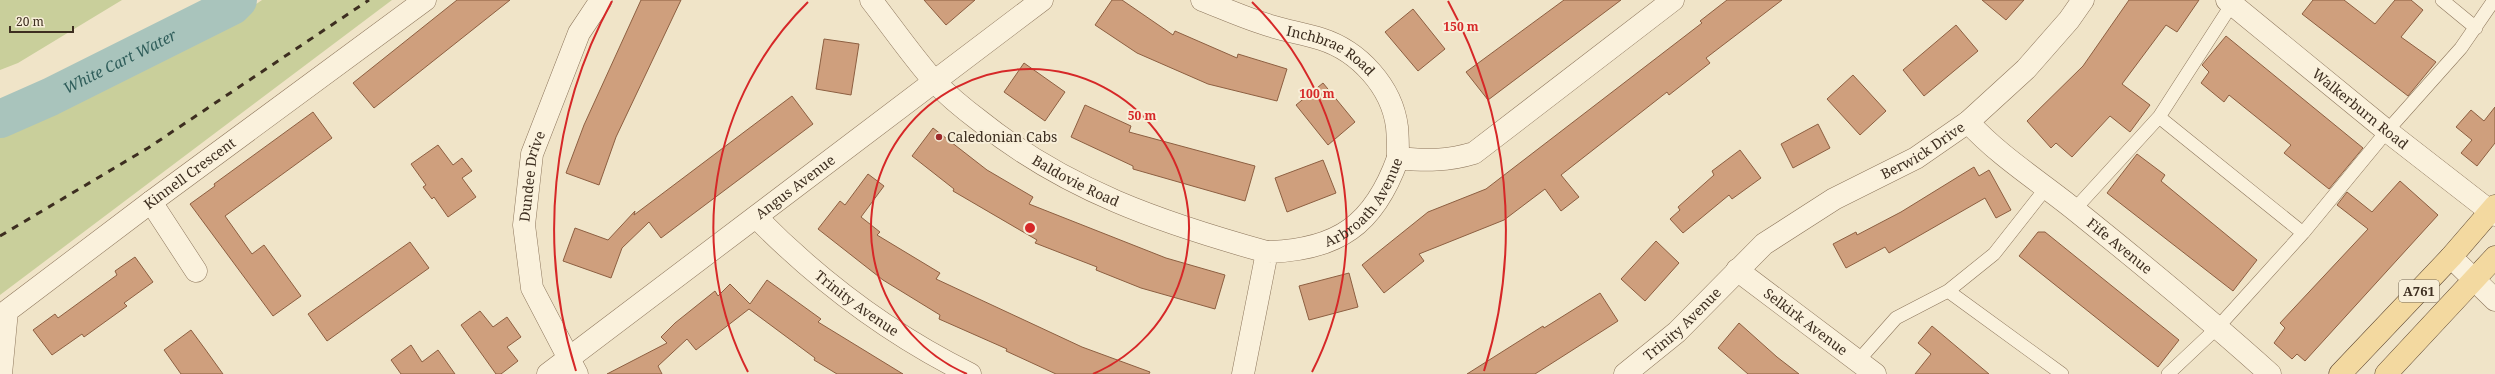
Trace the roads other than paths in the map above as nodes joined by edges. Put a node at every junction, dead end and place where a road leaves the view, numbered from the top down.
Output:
1 (425, 0) edge
2 (601, 0) edge
3 (871, 0) edge
4 (1042, 0) edge
5 (1202, 0) edge
6 (1673, 0) edge
7 (2083, 0) edge
8 (2442, 0) edge
9 (2494, 0) edge
10 (2230, 2) edge
11 (2476, 28) junction
12 (934, 81) junction
13 (2159, 117) junction
14 (1968, 122) junction
15 (2387, 131) junction
16 (1398, 158) junction
17 (2046, 188) junction
18 (151, 202) junction
19 (2074, 210) junction
20 (2494, 211) edge
21 (756, 218) junction
22 (2303, 233) junction
23 (1267, 252) junction
24 (2451, 257) junction
25 (2495, 257) edge
26 (1737, 270) junction
27 (196, 271) dead end
28 (2475, 279) junction
29 (1948, 291) junction
30 (2495, 300) edge
31 (2218, 327) junction
32 (572, 367) edge
33 (1866, 368) edge
34 (1, 374) edge
35 (548, 374) edge
36 (970, 374) edge
37 (1243, 374) edge
38 (1625, 374) edge
39 (2062, 374) edge
40 (2168, 374) edge
41 (2270, 374) edge
42 (2340, 374) edge
43 (2386, 374) edge

1 - 18 street, Kinnell Crescent
2 - 32 street, Dundee Drive
3 - 12 street, Baldovie Road
4 - 12 street, Angus Avenue
5 - 16 street, Inchbrae Road
6 - 16 street, Arbroath Avenue
7 - 14 street, Berwick Drive
8 - 11 lane
9 - 11 lane
10 - 13 lane
10 - 15 street, Walkerburn Road
11 - 15 lane
12 - 21 street, Angus Avenue
12 - 23 street, Baldovie Road
13 - 19 lane
13 - 22 lane
14 - 17 street, Fife Avenue
14 - 26 street, Berwick Drive
15 - 20 street, Walkerburn Road
15 - 22 lane
16 - 23 street, Arbroath Avenue
17 - 19 street, Fife Avenue
17 - 29 lane
18 - 27 street
18 - 34 street, Kinnell Crescent
19 - 31 street, Fife Avenue
20 - 24 main road, A761
21 - 32 street, Angus Avenue
21 - 36 street, Trinity Avenue
22 - 31 lane
23 - 37 street
24 - 28 street
24 - 42 main road, A761
25 - 28 main road, A761
26 - 33 street, Selkirk Avenue
26 - 38 street, Trinity Avenue
28 - 30 street
28 - 43 main road, A761
29 - 33 lane
29 - 39 lane
31 - 40 lane
31 - 41 street, Fife Avenue
32 - 35 street, Angus Avenue

